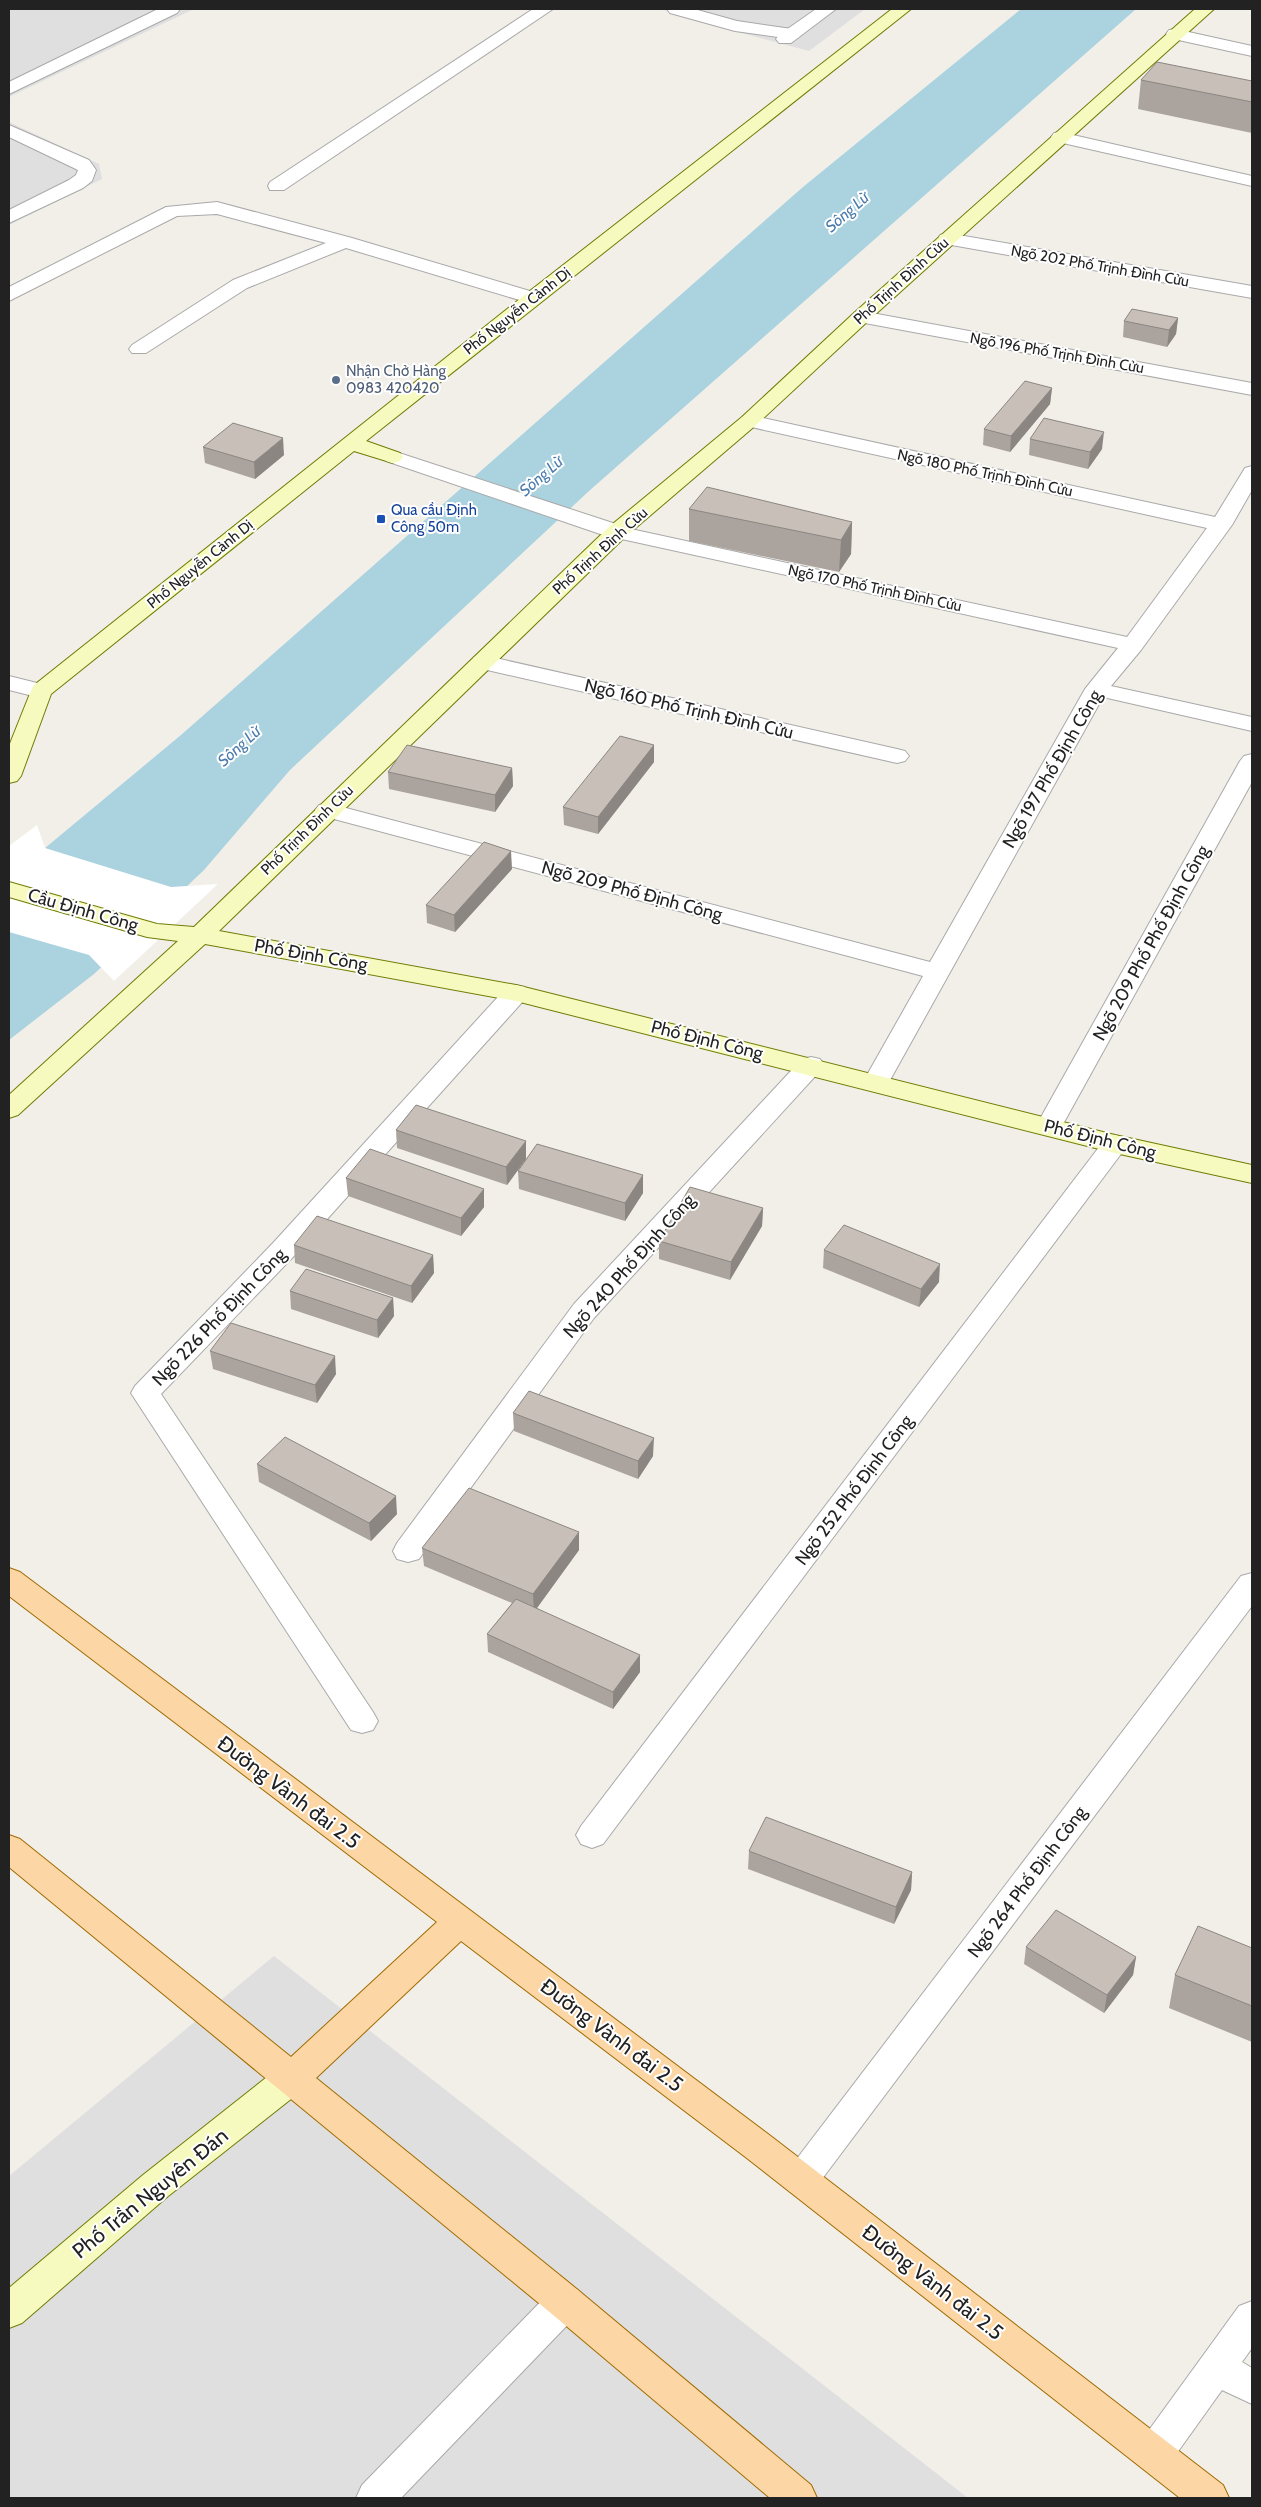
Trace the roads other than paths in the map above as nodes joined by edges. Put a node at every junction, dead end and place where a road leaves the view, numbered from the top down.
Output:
1 (171, 9) edge
2 (544, 9) edge
3 (676, 9) edge
4 (827, 9) edge
5 (902, 9) edge
6 (1205, 9) edge
7 (1175, 34) junction
8 (1252, 51) edge
9 (9, 89) edge
10 (9, 130) edge
11 (1060, 137) junction
12 (1252, 181) edge
13 (277, 186) dead end
14 (9, 217) edge
15 (947, 240) junction
16 (346, 242) junction
17 (1252, 292) edge
18 (9, 295) edge
19 (533, 298) junction
20 (861, 317) junction
21 (139, 349) dead end
22 (1252, 389) edge
23 (749, 422) junction
24 (351, 443) junction
25 (393, 457) joint
26 (1252, 472) edge
27 (1221, 525) junction
28 (617, 532) junction
29 (1134, 645) junction
30 (482, 662) junction
31 (9, 683) edge
32 (1096, 689) junction
33 (41, 691) junction
34 (1252, 724) edge
35 (897, 756) dead end
36 (1252, 761) edge
37 (9, 776) edge
38 (327, 810) junction
39 (9, 889) edge
40 (156, 932) joint
41 (200, 935) junction
42 (937, 972) junction
43 (516, 993) junction
44 (811, 1066) junction
45 (876, 1082) junction
46 (9, 1109) edge
47 (1049, 1126) junction
48 (1115, 1144) junction
49 (1252, 1174) edge
50 (408, 1551) dead end
51 (9, 1580) edge
52 (1252, 1584) edge
53 (362, 1721) dead end
54 (592, 1835) dead end
55 (9, 1848) edge
56 (461, 1920) junction
57 (293, 2077) junction
58 (801, 2180) junction
59 (565, 2302) junction
60 (9, 2311) edge
61 (1252, 2318) edge
62 (1218, 2368) junction
63 (1252, 2387) edge
64 (1154, 2454) junction
65 (375, 2498) edge
66 (798, 2498) edge
67 (1210, 2498) edge

1 - 9 street
2 - 13 street
3 - 4 street
5 - 19 main road, Phố Nguyễn Cảnh Dị
6 - 7 main road, Phố Trịnh Đình Cửu
7 - 8 street
7 - 11 main road, Phố Trịnh Đình Cửu
10 - 14 street
11 - 12 street
11 - 15 main road, Phố Trịnh Đình Cửu
15 - 17 street, Ngõ 202 Phố Trịnh Đình Cửu
15 - 20 main road, Phố Trịnh Đình Cửu
16 - 18 street
16 - 19 street
16 - 21 street
19 - 24 main road, Phố Nguyễn Cảnh Dị
20 - 22 street, Ngõ 196 Phố Trịnh Đình Cửu
20 - 23 main road, Phố Trịnh Đình Cửu
23 - 27 street, Ngõ 180 Phố Trịnh Đình Cửu
23 - 28 main road, Phố Trịnh Đình Cửu
24 - 25 main road
24 - 33 main road, Phố Nguyễn Cảnh Dị
25 - 28 street, Ngõ 170 Phố Trịnh Đình Cửu
26 - 27 street, Ngõ 197 Phố Định Công
27 - 29 street, Ngõ 197 Phố Định Công
28 - 29 street, Ngõ 170 Phố Trịnh Đình Cửu
28 - 30 main road, Phố Trịnh Đình Cửu
29 - 32 street, Ngõ 197 Phố Định Công
30 - 35 street, Ngõ 160 Phố Trịnh Đình Cửu
30 - 38 main road, Phố Trịnh Đình Cửu
31 - 33 street
32 - 34 street
32 - 42 street, Ngõ 197 Phố Định Công
33 - 37 main road
36 - 47 street, Ngõ 209 Phố Phố Định Công
38 - 41 main road, Phố Trịnh Đình Cửu
38 - 42 street, Ngõ 209 Phố Định Công
39 - 40 main road, Cầu Định Công
40 - 41 main road, Phố Định Công
41 - 43 main road, Phố Định Công
41 - 46 main road, Phố Trịnh Đình Cửu
42 - 45 street, Ngõ 197 Phố Định Công
43 - 44 main road, Phố Định Công
43 - 53 street, Ngõ 226 Phố Định Công
44 - 45 main road, Phố Định Công
44 - 50 street, Ngõ 240 Phố Định Công
45 - 47 main road, Phố Định Công
47 - 48 main road, Phố Định Công
48 - 49 main road, Phố Định Công
48 - 54 street, Ngõ 252 Phố Định Công
51 - 56 main road, Đường Vành đai 2.5
52 - 58 street, Ngõ 264 Phố Định Công
55 - 57 main road
56 - 57 main road
56 - 58 main road, Đường Vành đai 2.5
57 - 59 main road
57 - 60 main road, Phố Trần Nguyên Đán
58 - 64 main road, Đường Vành đai 2.5
59 - 65 street
59 - 66 main road
61 - 62 street
62 - 63 street
62 - 64 street
64 - 67 main road, Đường Vành đai 2.5

